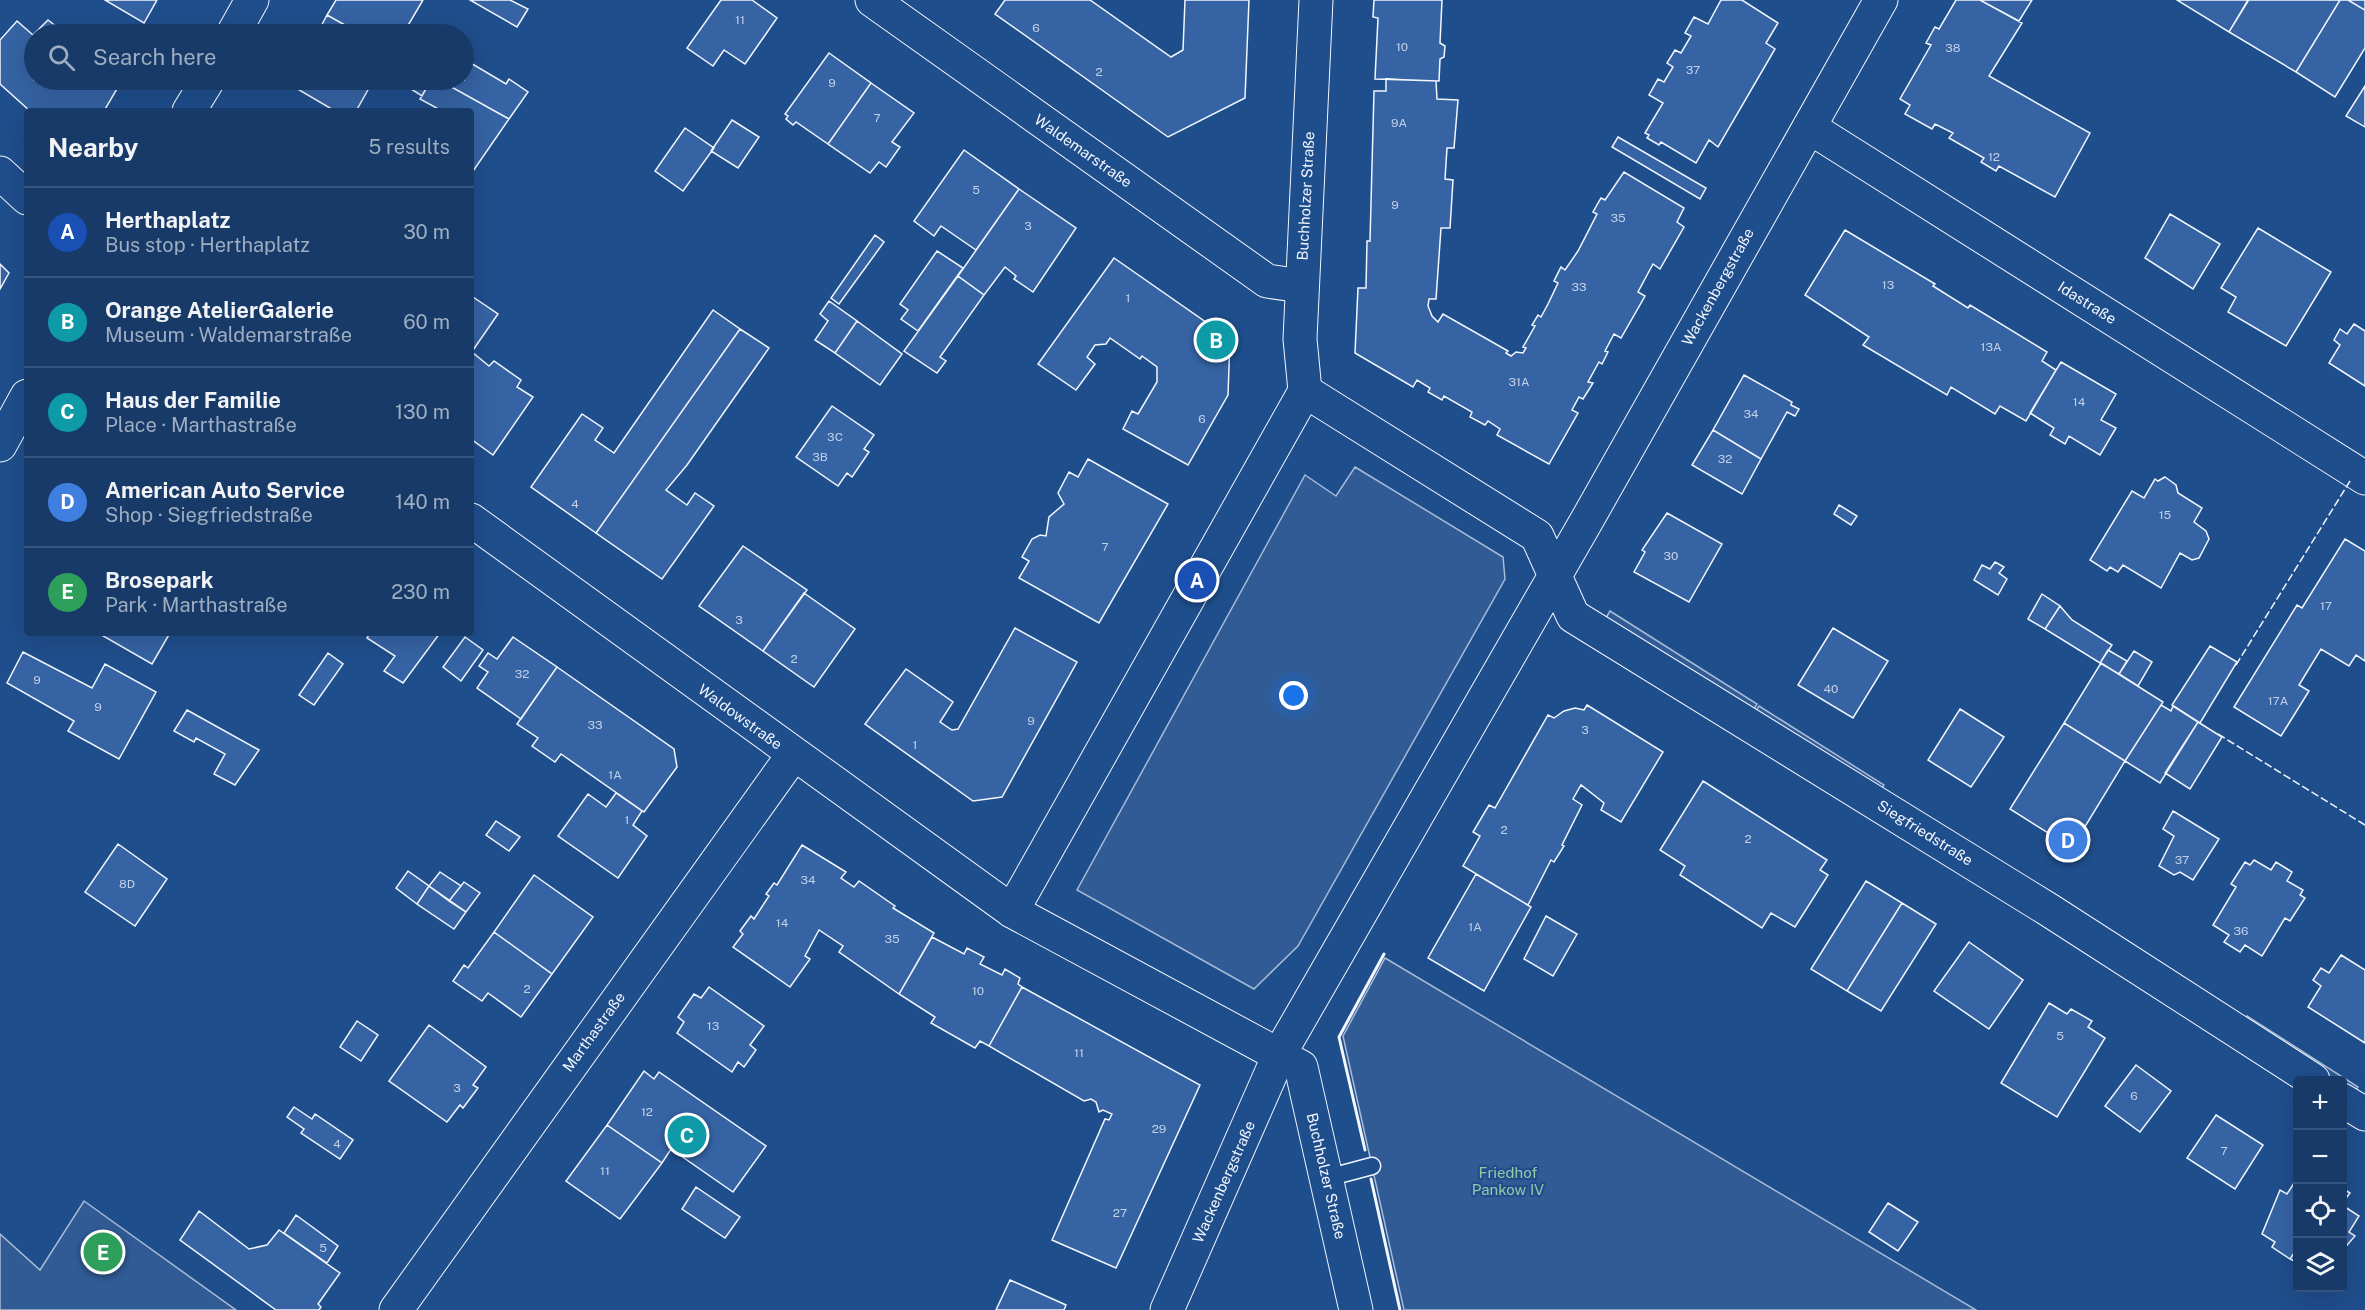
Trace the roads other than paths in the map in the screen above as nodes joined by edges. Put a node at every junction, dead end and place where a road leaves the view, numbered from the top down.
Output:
1 (252, 0) edge
2 (872, 0) edge
3 (1316, 0) edge
4 (1881, 0) edge
5 (239, 24) edge
6 (202, 90) edge
7 (191, 108) edge
8 (1809, 127) junction
9 (0, 173) edge
10 (24, 195) edge
11 (1301, 286) junction
12 (1305, 391) junction
13 (24, 401) edge
14 (0, 445) edge
15 (2365, 478) edge
16 (474, 522) edge
17 (1556, 574) junction
18 (793, 755) junction
19 (1012, 911) junction
20 (1280, 1053) junction
21 (2307, 1076) edge
22 (2347, 1103) edge
23 (2365, 1114) edge
24 (1372, 1166) dead end
25 (1327, 1178) junction
26 (396, 1310) edge
27 (1167, 1310) edge
28 (1356, 1310) edge

1 - 5 street
2 - 11 street, Waldemarstraße
3 - 11 street, Buchholzer Straße
4 - 8 street, Wackenbergstraße
6 - 7 street
8 - 15 street, Idastraße
8 - 17 street, Wackenbergstraße
9 - 10 street
11 - 12 street, Buchholzer Straße
12 - 17 street, Siegfriedstraße
12 - 19 street
13 - 14 street
16 - 18 street, Waldowstraße
17 - 20 street, Wackenbergstraße
17 - 21 street, Siegfriedstraße
18 - 19 street, Waldowstraße
18 - 26 street, Marthastraße
19 - 20 street, Waldowstraße
20 - 25 street, Buchholzer Straße
20 - 27 street, Wackenbergstraße
22 - 23 street
24 - 25 lane
25 - 28 street, Buchholzer Straße

